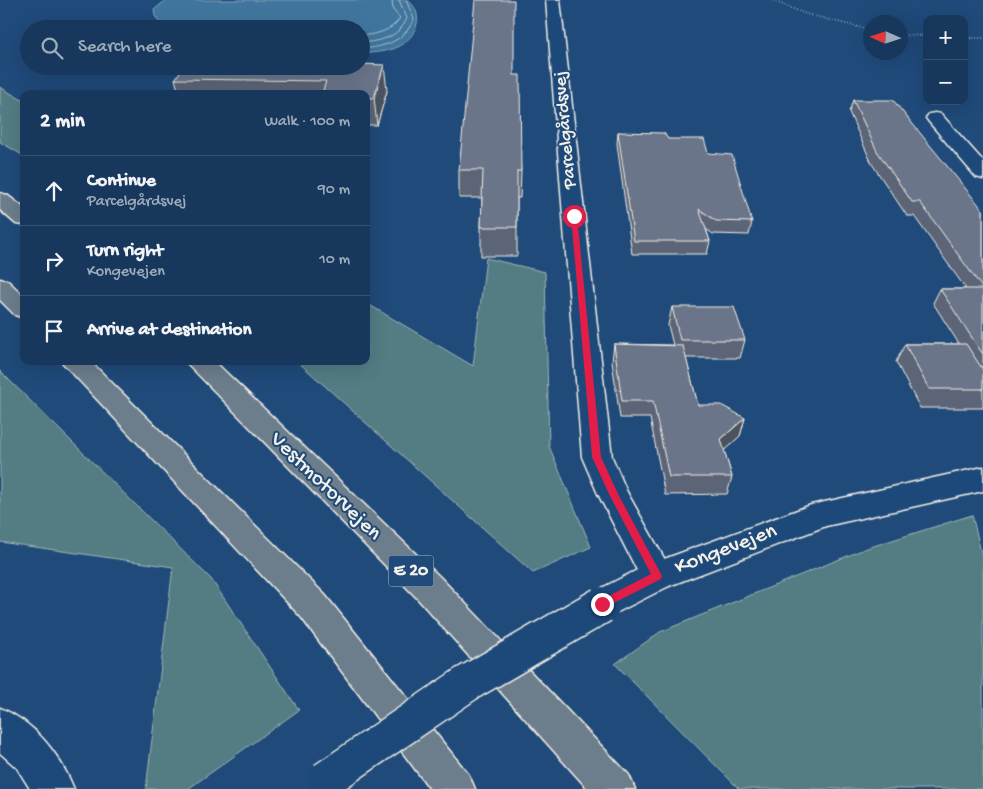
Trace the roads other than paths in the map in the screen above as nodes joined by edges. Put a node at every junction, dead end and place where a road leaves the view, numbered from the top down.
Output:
1 (553, 0) edge
2 (935, 118) dead end
3 (983, 174) edge
4 (0, 200) edge
5 (20, 216) edge
6 (0, 286) edge
7 (20, 306) edge
8 (78, 365) edge
9 (202, 365) edge
10 (983, 479) edge
11 (657, 576) junction
12 (0, 727) edge
13 (320, 785) edge
14 (54, 789) edge
15 (455, 789) edge
16 (615, 789) edge

1 - 11 street, Parcelgårdsvej
2 - 3 street
4 - 5 highway
6 - 7 highway
8 - 15 highway
9 - 16 highway, Vestmotorvejen / E 20
10 - 11 street, Kongevejen
11 - 13 street, Kongevejen, bridge
12 - 14 street

